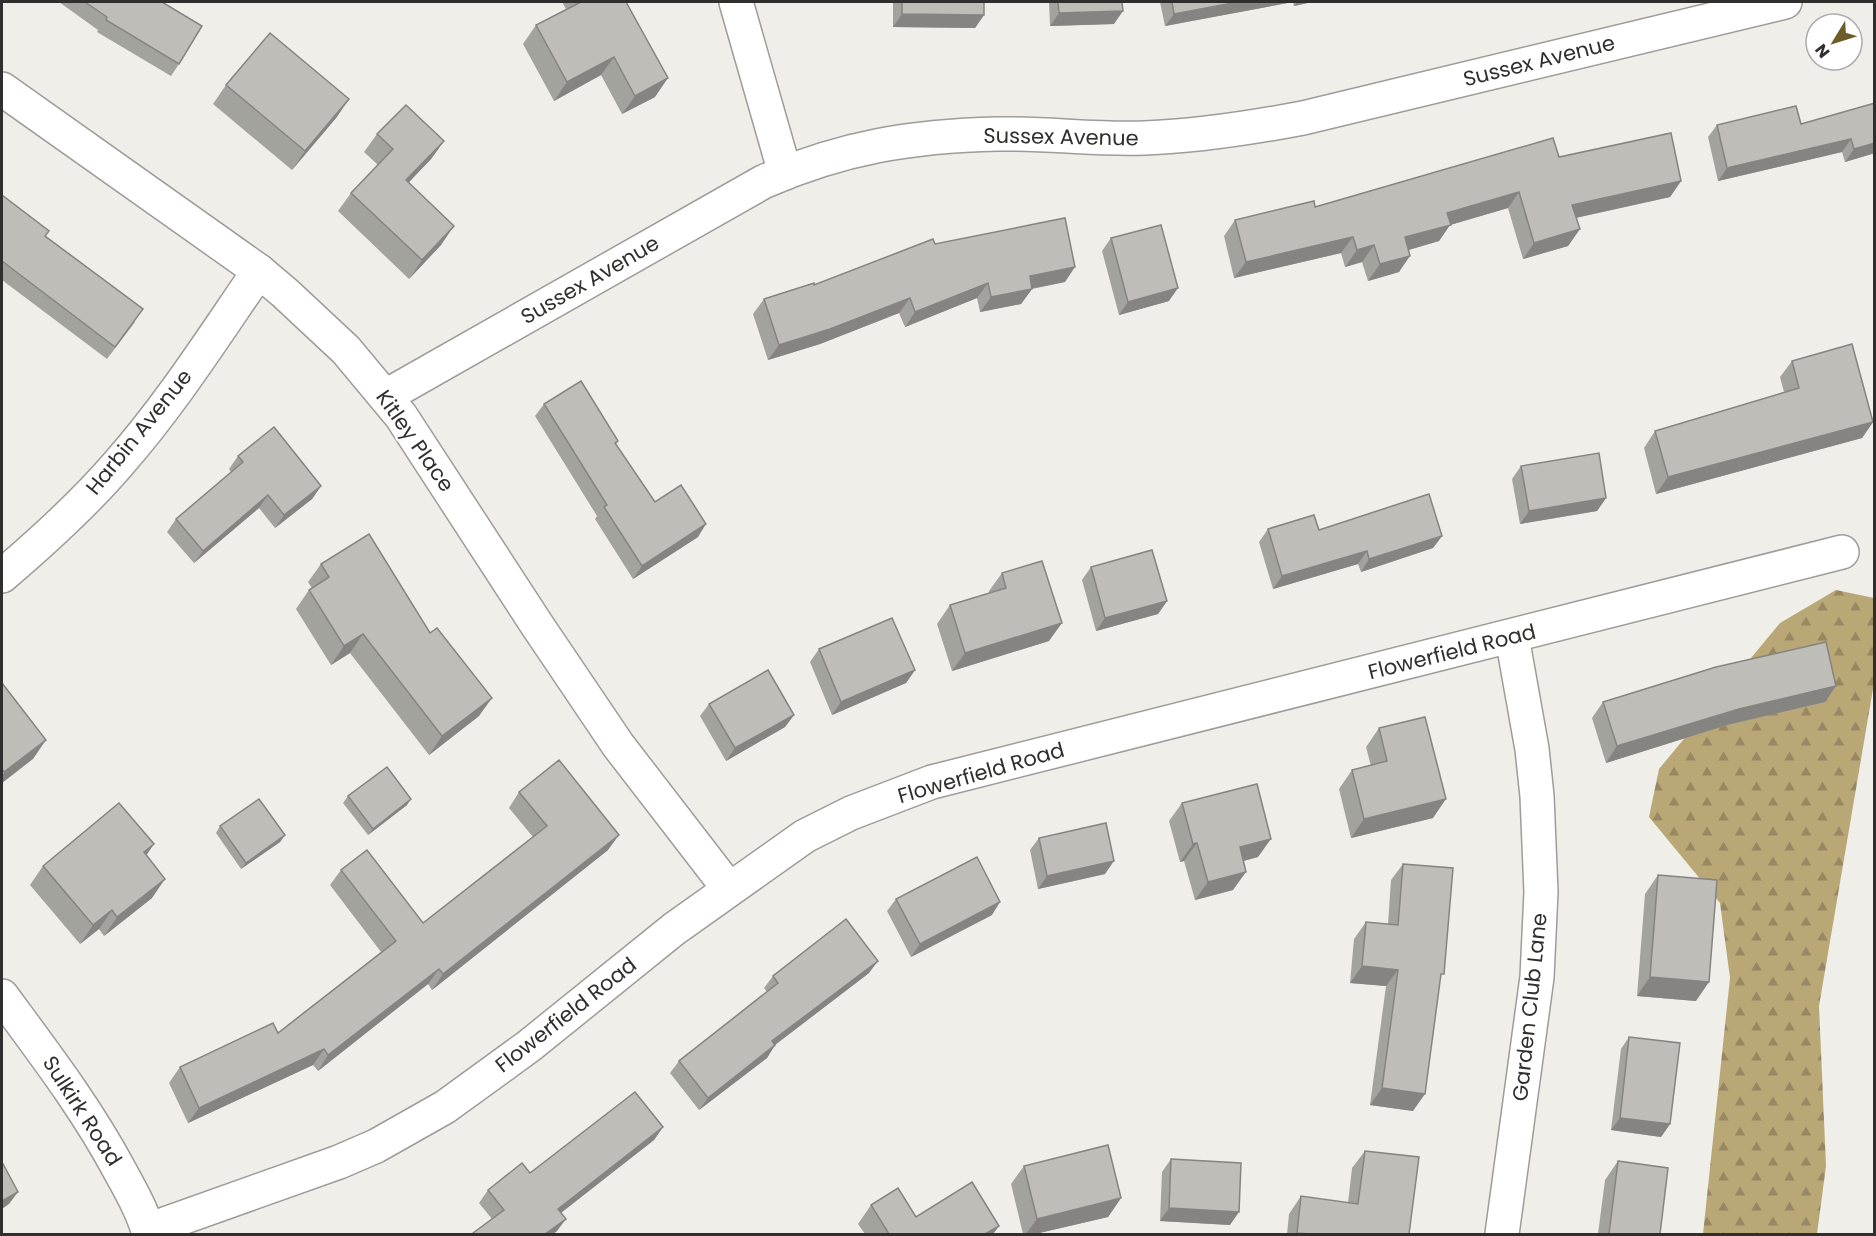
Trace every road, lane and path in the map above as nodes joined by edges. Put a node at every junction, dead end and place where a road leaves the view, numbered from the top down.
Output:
1 (736, 2) edge
2 (1785, 2) edge
3 (2, 89) edge
4 (785, 173) junction
5 (259, 271) junction
6 (386, 396) junction
7 (1842, 552) dead end
8 (2, 576) edge
9 (1512, 637) junction
10 (729, 889) junction
11 (2, 996) edge
12 (148, 1232) edge
13 (1502, 1234) edge

1 - 4 street
2 - 4 street, Sussex Avenue
3 - 5 street, Kitley Place
4 - 6 street, Sussex Avenue
5 - 6 street, Kitley Place
5 - 8 street, Harbin Avenue
6 - 10 street, Kitley Place
7 - 9 street, Flowerfield Road
9 - 10 street, Flowerfield Road
9 - 13 street, Garden Club Lane
10 - 12 street, Flowerfield Road
11 - 12 street, Sulkirk Road

